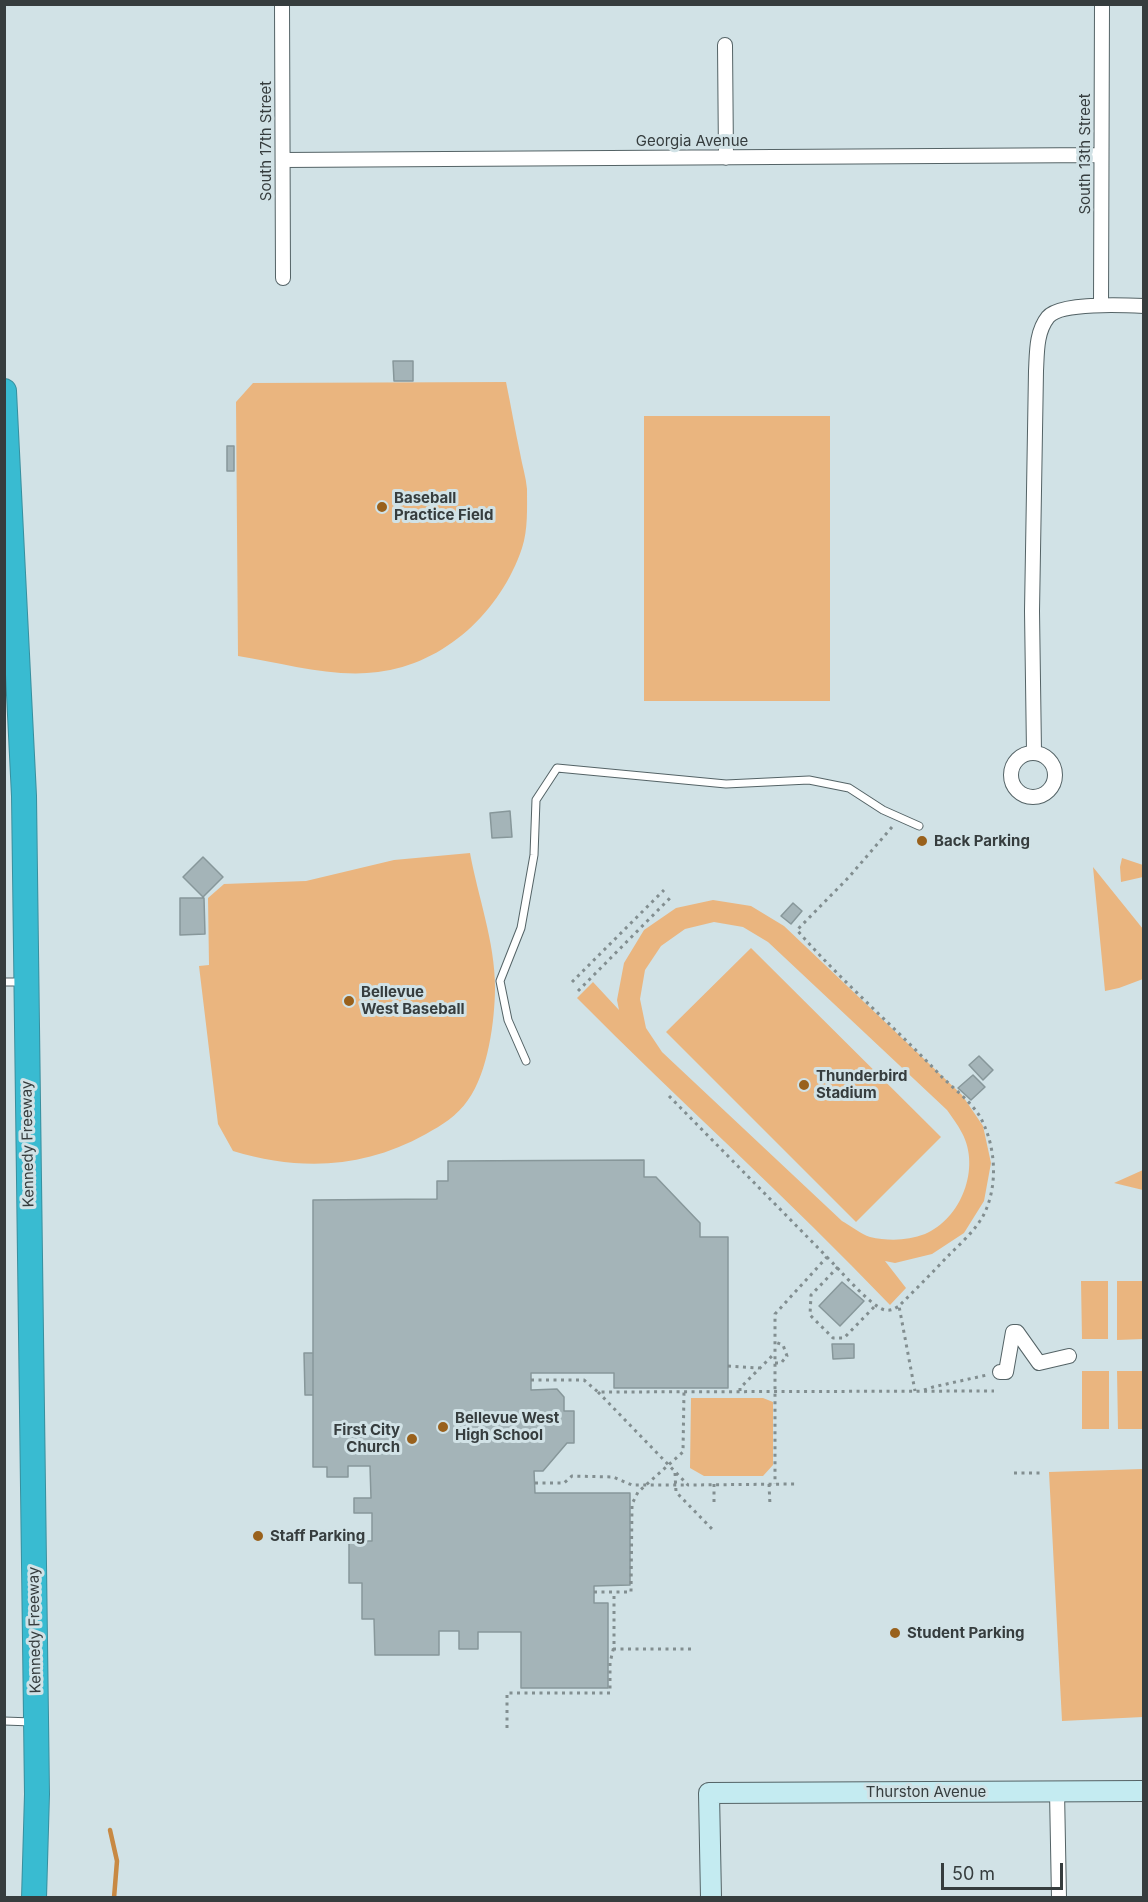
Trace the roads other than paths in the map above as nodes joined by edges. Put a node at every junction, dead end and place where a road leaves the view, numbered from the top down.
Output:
1 (282, 4) edge
2 (1102, 4) edge
3 (725, 45) dead end
4 (1101, 155) junction
5 (726, 158) junction
6 (283, 160) junction
7 (283, 278) dead end
8 (1101, 305) junction
9 (1143, 306) edge
10 (4, 391) edge
11 (1034, 752) dead end
12 (919, 826) dead end
13 (15, 982) edge
14 (526, 1061) dead end
15 (1069, 1356) dead end
16 (1000, 1372) road end
17 (4, 1721) edge
18 (36, 1722) junction
19 (1056, 1791) junction
20 (1143, 1791) edge
21 (34, 1898) edge
22 (711, 1898) edge
23 (1059, 1898) edge

1 - 6 street, South 17th Street
2 - 4 street, South 13th Street
3 - 5 street
4 - 5 street, Georgia Avenue
4 - 8 street, South 13th Street
5 - 6 street, Georgia Avenue
6 - 7 street, South 17th Street
8 - 9 street
8 - 11 street
10 - 13 highway, Kennedy Freeway
12 - 14 lane
13 - 18 highway, Kennedy Freeway
15 - 16 street
17 - 18 lane
18 - 21 highway, Kennedy Freeway
19 - 20 street, Thurston Avenue
19 - 22 street, Thurston Avenue
19 - 23 street

